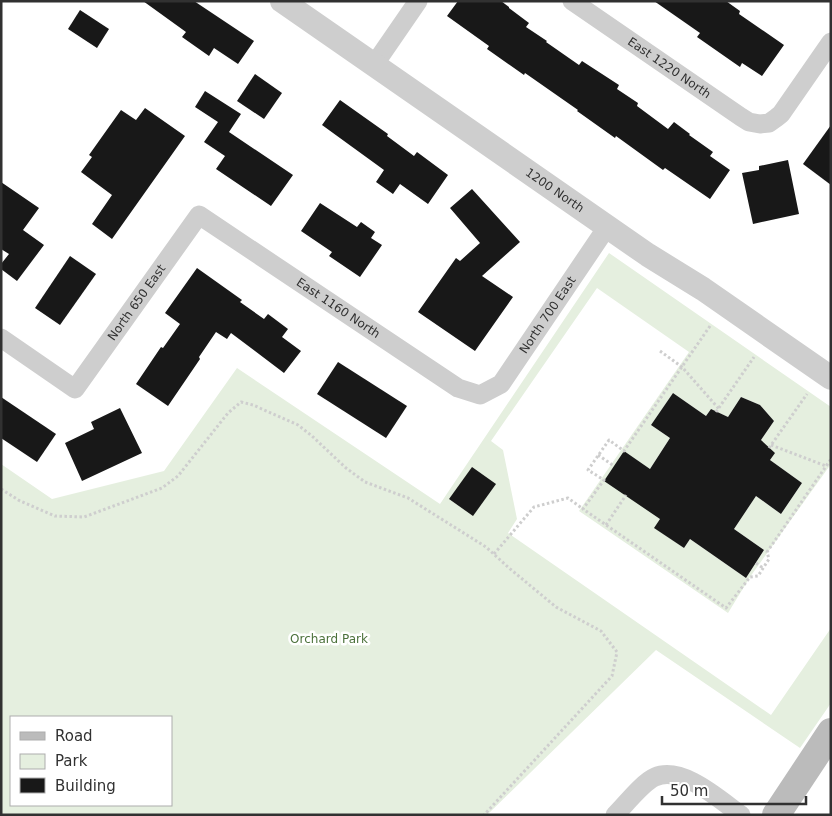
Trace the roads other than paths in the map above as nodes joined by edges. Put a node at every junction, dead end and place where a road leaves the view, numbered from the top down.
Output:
1 (282, 1) edge
2 (418, 1) edge
3 (572, 1) edge
4 (831, 42) edge
5 (374, 65) junction
6 (199, 215) joint
7 (607, 227) junction
8 (1, 338) edge
9 (831, 378) edge
10 (480, 395) joint
11 (831, 732) edge
12 (615, 815) edge
13 (741, 815) edge
14 (776, 815) edge

1 - 5 street, 1200 North
2 - 5 street
3 - 4 street, East 1220 North
5 - 7 street, 1200 North
6 - 8 street, North 650 East
6 - 10 street, East 1160 North
7 - 9 street, 1200 North
7 - 10 street, North 700 East
11 - 14 main road
12 - 13 street

